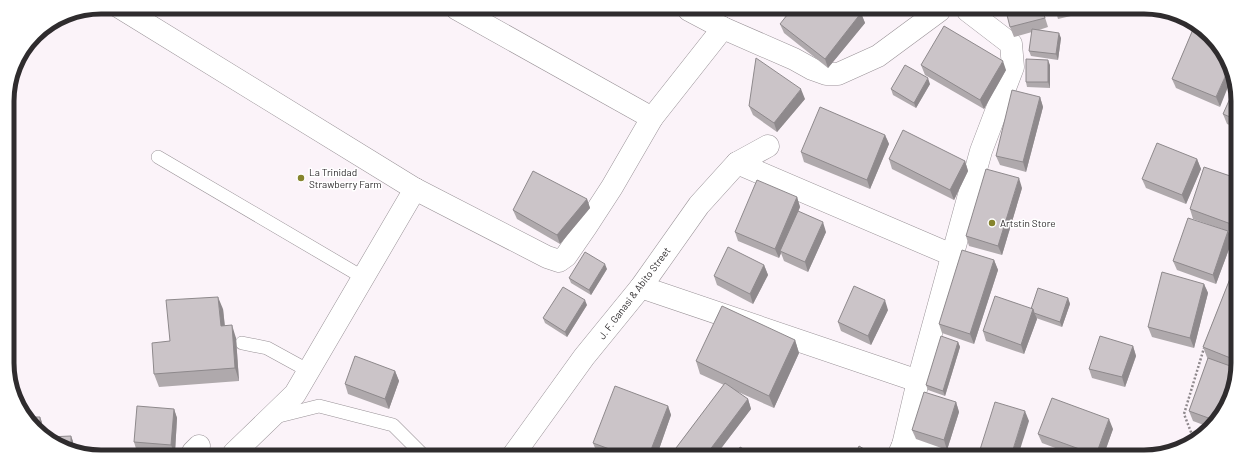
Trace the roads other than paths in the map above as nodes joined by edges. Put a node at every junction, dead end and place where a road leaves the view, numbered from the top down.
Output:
1 (130, 14) edge
2 (466, 14) edge
3 (697, 14) edge
4 (935, 14) edge
5 (972, 14) edge
6 (723, 28) junction
7 (652, 118) junction
8 (768, 146) dead end
9 (158, 157) dead end
10 (736, 163) junction
11 (415, 189) junction
12 (952, 255) junction
13 (364, 278) junction
14 (641, 287) junction
15 (242, 343) dead end
16 (309, 370) junction
17 (918, 381) junction
18 (270, 418) junction
19 (237, 450) edge
20 (418, 450) edge
21 (517, 450) edge
22 (900, 450) edge

1 - 11 street
2 - 7 street
3 - 6 street
4 - 6 street
5 - 12 street
6 - 7 street
7 - 11 street
8 - 10 street, J. F. Ganasi & Abito Street
9 - 13 lane
10 - 12 street
10 - 14 street, J. F. Ganasi & Abito Street
11 - 13 street
12 - 17 street
13 - 16 street
14 - 17 street
14 - 21 street, J. F. Ganasi & Abito Street
15 - 16 lane
16 - 18 street
17 - 22 street
18 - 19 street
18 - 20 lane

